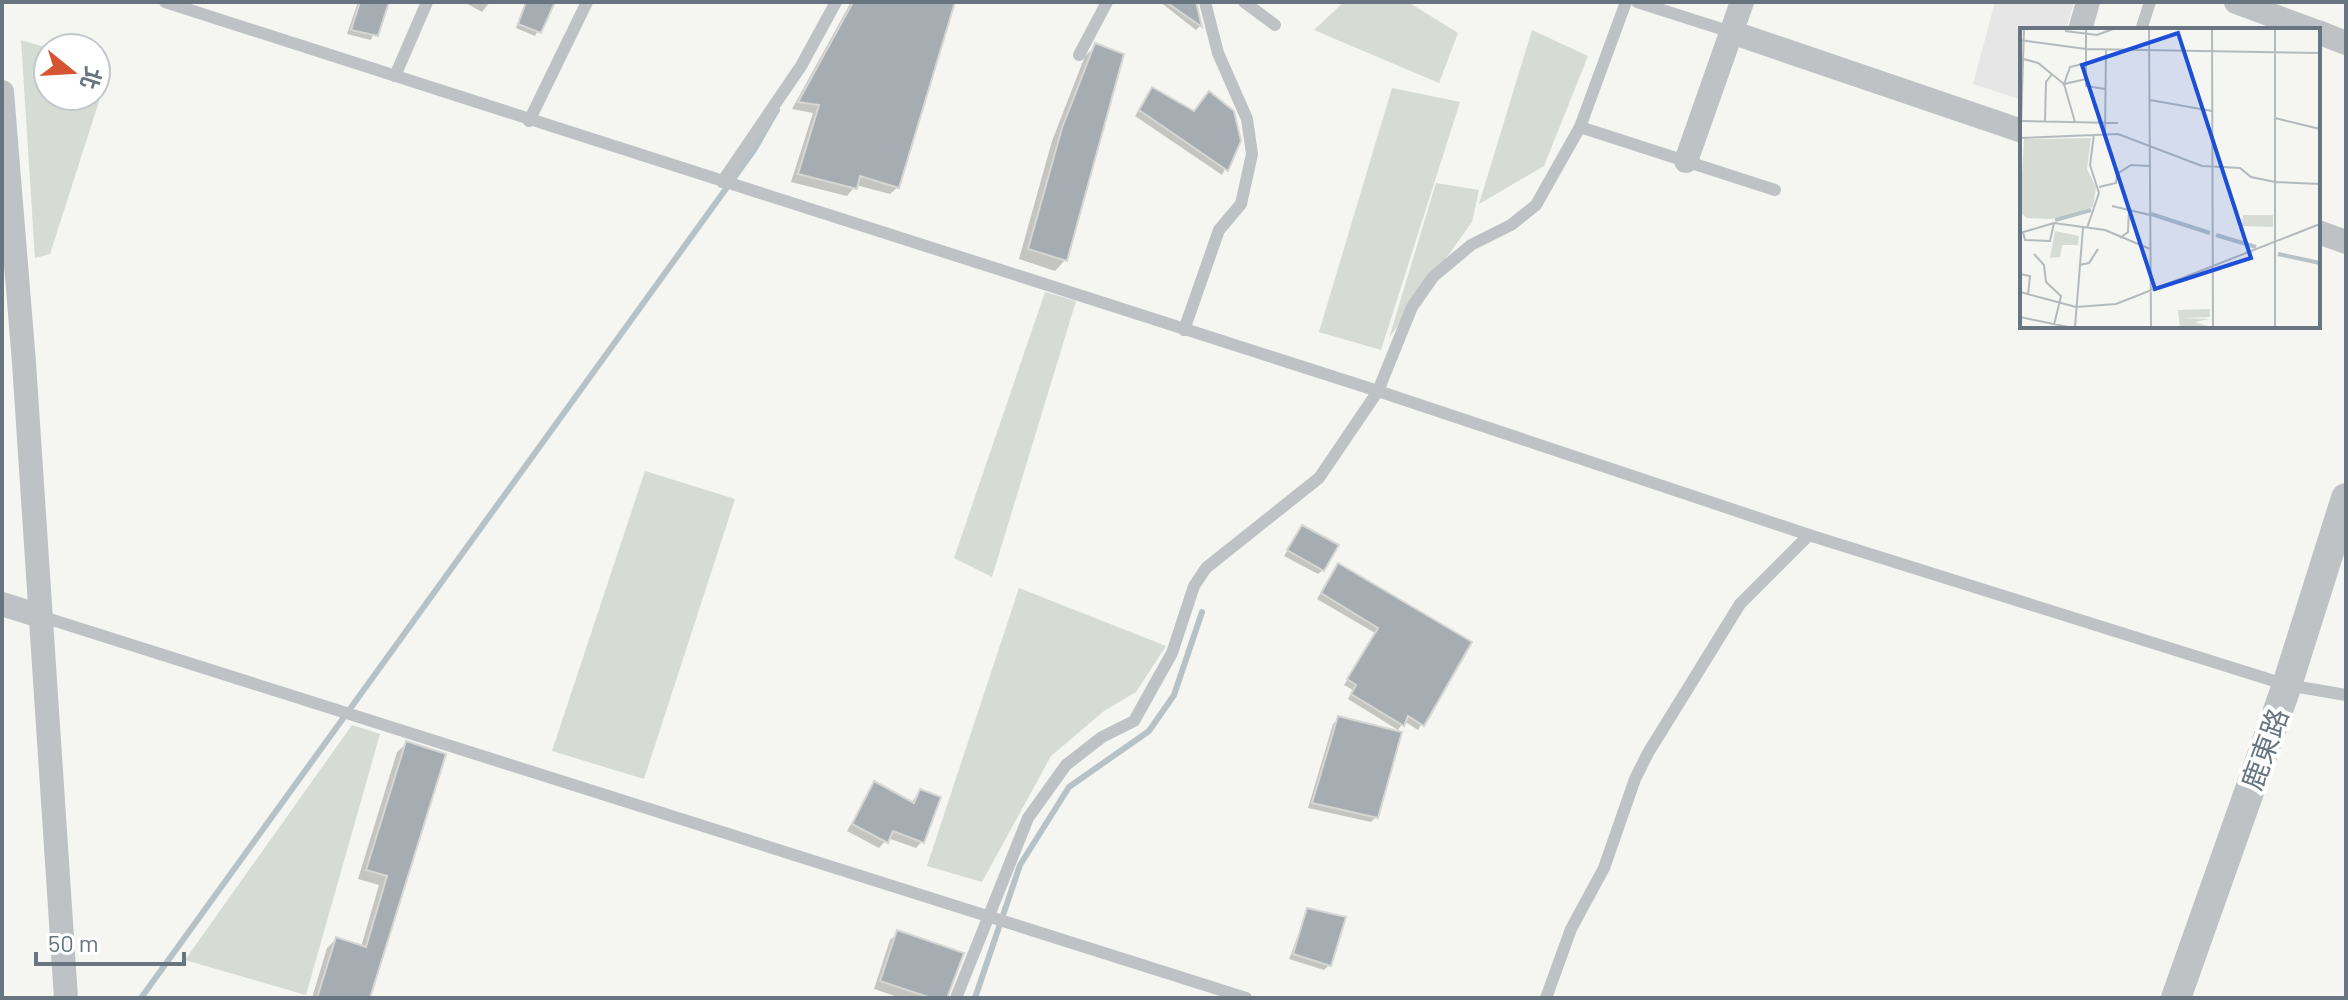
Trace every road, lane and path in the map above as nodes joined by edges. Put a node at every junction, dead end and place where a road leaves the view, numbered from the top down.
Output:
1 (165, 2) edge
2 (427, 2) edge
3 (587, 2) edge
4 (836, 2) edge
5 (1107, 2) edge
6 (1205, 2) edge
7 (1244, 2) edge
8 (1626, 2) edge
9 (1637, 2) edge
10 (1742, 2) edge
11 (2088, 2) edge
12 (2150, 2) edge
13 (2236, 2) edge
14 (1275, 25) dead end
15 (2081, 28) edge
16 (2142, 28) edge
17 (2307, 28) edge
18 (1731, 32) junction
19 (2320, 33) edge
20 (2346, 42) edge
21 (1079, 55) dead end
22 (395, 76) junction
23 (2, 92) edge
24 (529, 121) junction
25 (1580, 127) junction
26 (2020, 130) edge
27 (1686, 161) junction
28 (722, 182) junction
29 (1775, 190) dead end
30 (2320, 233) edge
31 (2346, 242) edge
32 (1184, 330) junction
33 (1378, 391) junction
34 (2346, 498) edge
35 (1809, 535) junction
36 (2, 604) edge
37 (40, 616) junction
38 (2287, 685) junction
39 (2346, 695) edge
40 (988, 914) junction
41 (66, 998) edge
42 (956, 998) edge
43 (1246, 998) edge
44 (1546, 998) edge
45 (2176, 998) edge

1 - 22 lane
2 - 22 lane
3 - 24 lane
4 - 28 lane
5 - 21 lane
6 - 32 lane
7 - 14 lane
8 - 25 lane
9 - 18 lane
10 - 18 street
11 - 15 street
12 - 16 lane
13 - 17 street
18 - 26 street
18 - 27 street
19 - 20 street
22 - 24 lane
23 - 37 street
24 - 28 lane
25 - 27 lane
25 - 33 lane
27 - 29 lane
28 - 32 lane
30 - 31 street
32 - 33 lane
33 - 35 lane
33 - 40 lane
34 - 38 street, 鹿東路
35 - 38 lane
35 - 44 lane
36 - 37 street
37 - 40 lane
37 - 41 street
38 - 39 lane
38 - 45 street, 鹿東路
40 - 42 lane
40 - 43 lane

